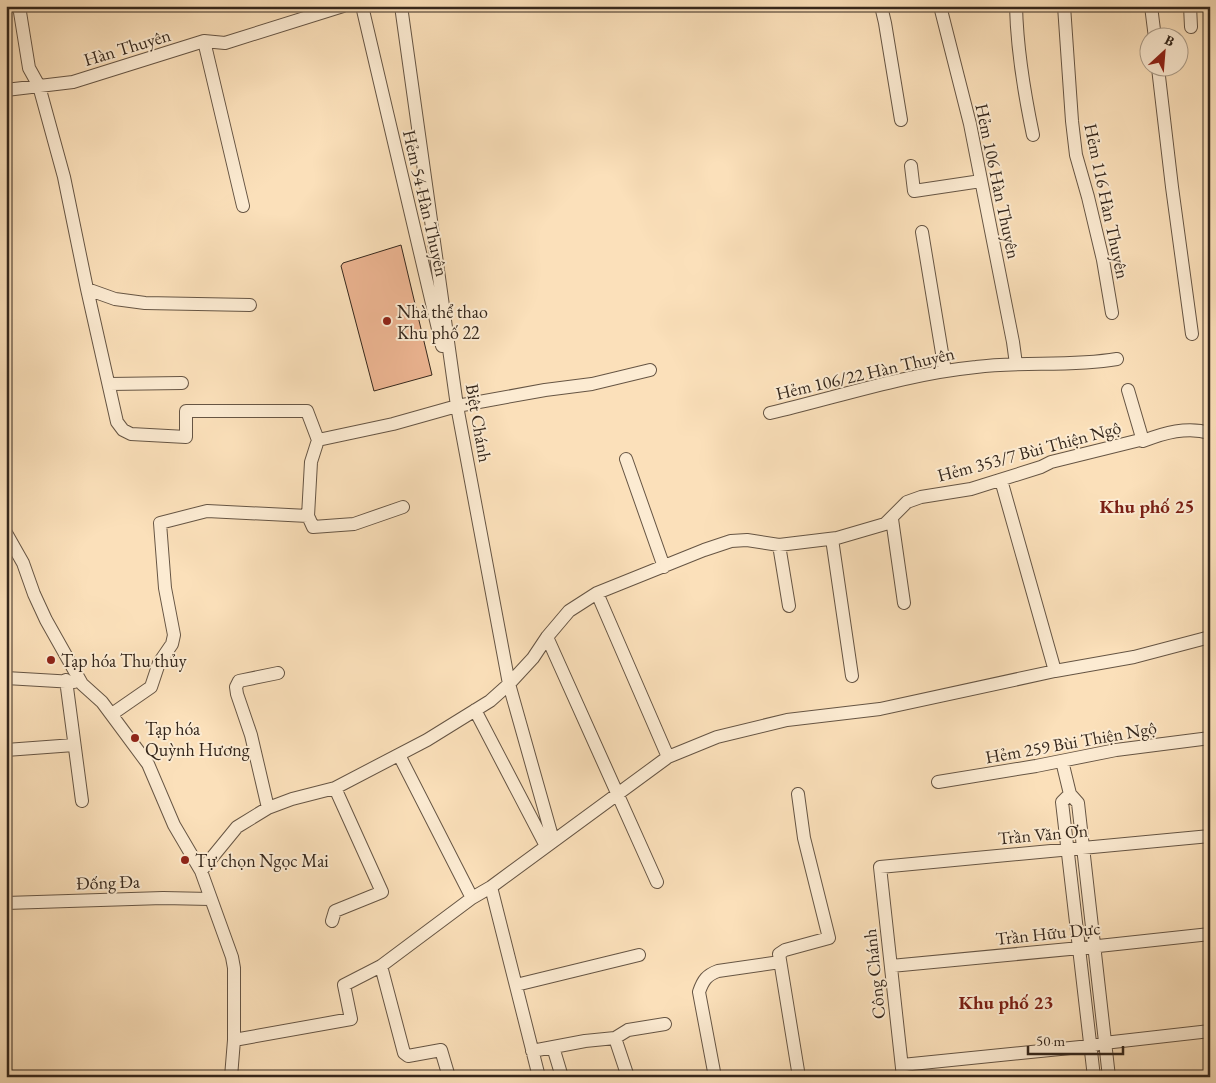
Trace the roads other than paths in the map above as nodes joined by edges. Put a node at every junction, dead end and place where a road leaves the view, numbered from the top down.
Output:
1 (19, 6) edge
2 (343, 6) edge
3 (362, 6) edge
4 (401, 6) edge
5 (881, 6) edge
6 (940, 6) edge
7 (1016, 6) edge
8 (1064, 6) edge
9 (1151, 6) edge
10 (1190, 6) edge
11 (1191, 27) dead end
12 (1154, 28) edge
13 (204, 41) junction
14 (1159, 78) edge
15 (39, 86) junction
16 (6, 90) edge
17 (901, 120) dead end
18 (1033, 135) dead end
19 (911, 166) dead end
20 (981, 181) junction
21 (243, 206) dead end
22 (922, 232) dead end
23 (87, 289) junction
24 (250, 305) dead end
25 (1112, 313) dead end
26 (1192, 334) dead end
27 (1117, 359) dead end
28 (1016, 364) junction
29 (650, 370) dead end
30 (945, 371) junction
31 (182, 383) dead end
32 (109, 384) junction
33 (1128, 390) dead end
34 (457, 406) junction
35 (770, 413) dead end
36 (1210, 433) edge
37 (318, 440) junction
38 (1143, 441) junction
39 (626, 459) dead end
40 (1001, 480) junction
41 (403, 507) dead end
42 (308, 516) junction
43 (892, 518) junction
44 (6, 533) edge
45 (832, 539) junction
46 (779, 546) junction
47 (664, 567) junction
48 (597, 593) junction
49 (904, 603) dead end
50 (788, 606) dead end
51 (1210, 637) edge
52 (547, 638) junction
53 (1055, 671) junction
54 (278, 673) dead end
55 (852, 676) dead end
56 (6, 678) edge
57 (66, 680) junction
58 (82, 684) junction
59 (509, 684) junction
60 (475, 710) junction
61 (112, 714) junction
62 (1210, 738) edge
63 (74, 745) junction
64 (6, 750) edge
65 (399, 755) junction
66 (668, 757) junction
67 (1062, 761) junction
68 (938, 782) dead end
69 (335, 788) junction
70 (798, 794) dead end
71 (1070, 794) junction
72 (617, 795) junction
73 (82, 802) dead end
74 (268, 808) junction
75 (1210, 836) edge
76 (549, 843) junction
77 (1084, 848) junction
78 (1068, 850) junction
79 (880, 868) joint
80 (201, 871) junction
81 (657, 882) dead end
82 (490, 887) junction
83 (210, 898) junction
84 (472, 898) junction
85 (6, 903) edge
86 (332, 921) dead end
87 (1210, 934) edge
88 (1094, 946) junction
89 (1080, 948) junction
90 (638, 955) dead end
91 (780, 962) junction
92 (380, 966) junction
93 (891, 966) junction
94 (516, 985) junction
95 (665, 1024) dead end
96 (1210, 1031) edge
97 (615, 1038) junction
98 (234, 1040) junction
99 (1104, 1043) junction
100 (1090, 1046) junction
101 (554, 1047) junction
102 (532, 1051) junction
103 (902, 1071) edge
104 (231, 1077) edge
105 (449, 1077) edge
106 (539, 1077) edge
107 (562, 1077) edge
108 (628, 1077) edge
109 (715, 1077) edge
110 (798, 1077) edge
111 (1094, 1077) edge
112 (1109, 1077) edge

1 - 15 street
2 - 13 street, Hàn Thuyên
3 - 34 street, Hẻm 54 Hàn Thuyên
4 - 34 street, Biệt Chánh
5 - 17 street
6 - 20 street, Hẻm 106 Hàn Thuyên
7 - 18 street
8 - 25 street, Hẻm 116 Hàn Thuyên
9 - 12 street
10 - 11 street
13 - 15 street, Hàn Thuyên
13 - 21 street
14 - 26 street
15 - 16 street, Hàn Thuyên
15 - 23 street
19 - 20 street
20 - 28 street, Hẻm 106 Hàn Thuyên
22 - 30 street
23 - 24 street
23 - 32 street
27 - 28 street, Hẻm 106/22 Hàn Thuyên
28 - 30 street, Hẻm 106/22 Hàn Thuyên
29 - 34 street
30 - 35 street, Hẻm 106/22 Hàn Thuyên
31 - 32 street
32 - 37 street
33 - 38 street
34 - 37 street
34 - 59 street, Biệt Chánh
36 - 38 street, Hẻm 353/7 Bùi Thiện Ngộ
37 - 42 street
38 - 40 street, Hẻm 353/7 Bùi Thiện Ngộ
39 - 47 street
40 - 43 street, Hẻm 353/7 Bùi Thiện Ngộ
40 - 53 street
41 - 42 street
42 - 61 street
43 - 45 street, Hẻm 353/7 Bùi Thiện Ngộ
43 - 49 street
44 - 58 street
45 - 46 street, Hẻm 353/7 Bùi Thiện Ngộ
45 - 55 street
46 - 47 street, Hẻm 353/7 Bùi Thiện Ngộ
46 - 50 street
47 - 48 street, Hẻm 353/7 Bùi Thiện Ngộ
48 - 52 street, Hẻm 353/7 Bùi Thiện Ngộ
48 - 66 street
51 - 53 street
52 - 59 street, Hẻm 353/7 Bùi Thiện Ngộ
52 - 72 street
53 - 66 street
54 - 74 street
56 - 57 street
57 - 58 street
57 - 63 street
58 - 61 street
59 - 60 street, Hẻm 353/7 Bùi Thiện Ngộ
59 - 76 street, Biệt Chánh
60 - 65 street, Hẻm 353/7 Bùi Thiện Ngộ
60 - 76 street
61 - 80 street
62 - 67 street, Hẻm 259 Bùi Thiện Ngộ
63 - 64 street
63 - 73 street
65 - 69 street, Hẻm 353/7 Bùi Thiện Ngộ
65 - 84 street
66 - 72 street
67 - 68 street, Hẻm 259 Bùi Thiện Ngộ
67 - 71 street
69 - 74 street, Hẻm 353/7 Bùi Thiện Ngộ
69 - 86 street
70 - 91 street
71 - 77 street
71 - 78 street
72 - 76 street
72 - 81 street
74 - 80 street, Hẻm 353/7 Bùi Thiện Ngộ
75 - 77 street, Trần Văn Ơn
76 - 82 street
77 - 78 street, Trần Văn Ơn
77 - 88 street
78 - 79 street, Trần Văn Ơn
78 - 89 street
79 - 93 street, Công Chánh
80 - 83 street
82 - 84 street
82 - 94 street
83 - 85 street, Đống Đa
83 - 98 street
84 - 92 street
87 - 88 street, Trần Hữu Dực
88 - 89 street, Trần Hữu Dực
88 - 99 street
89 - 93 street, Trần Hữu Dực
89 - 100 street
90 - 94 street
91 - 109 street
91 - 110 street
92 - 98 street
92 - 105 street
93 - 103 street, Công Chánh
94 - 102 street
95 - 97 street
96 - 99 street
97 - 101 street
97 - 108 street
98 - 104 street
99 - 100 street
99 - 112 street
100 - 103 street
100 - 111 street
101 - 102 street
101 - 107 street
102 - 106 street

